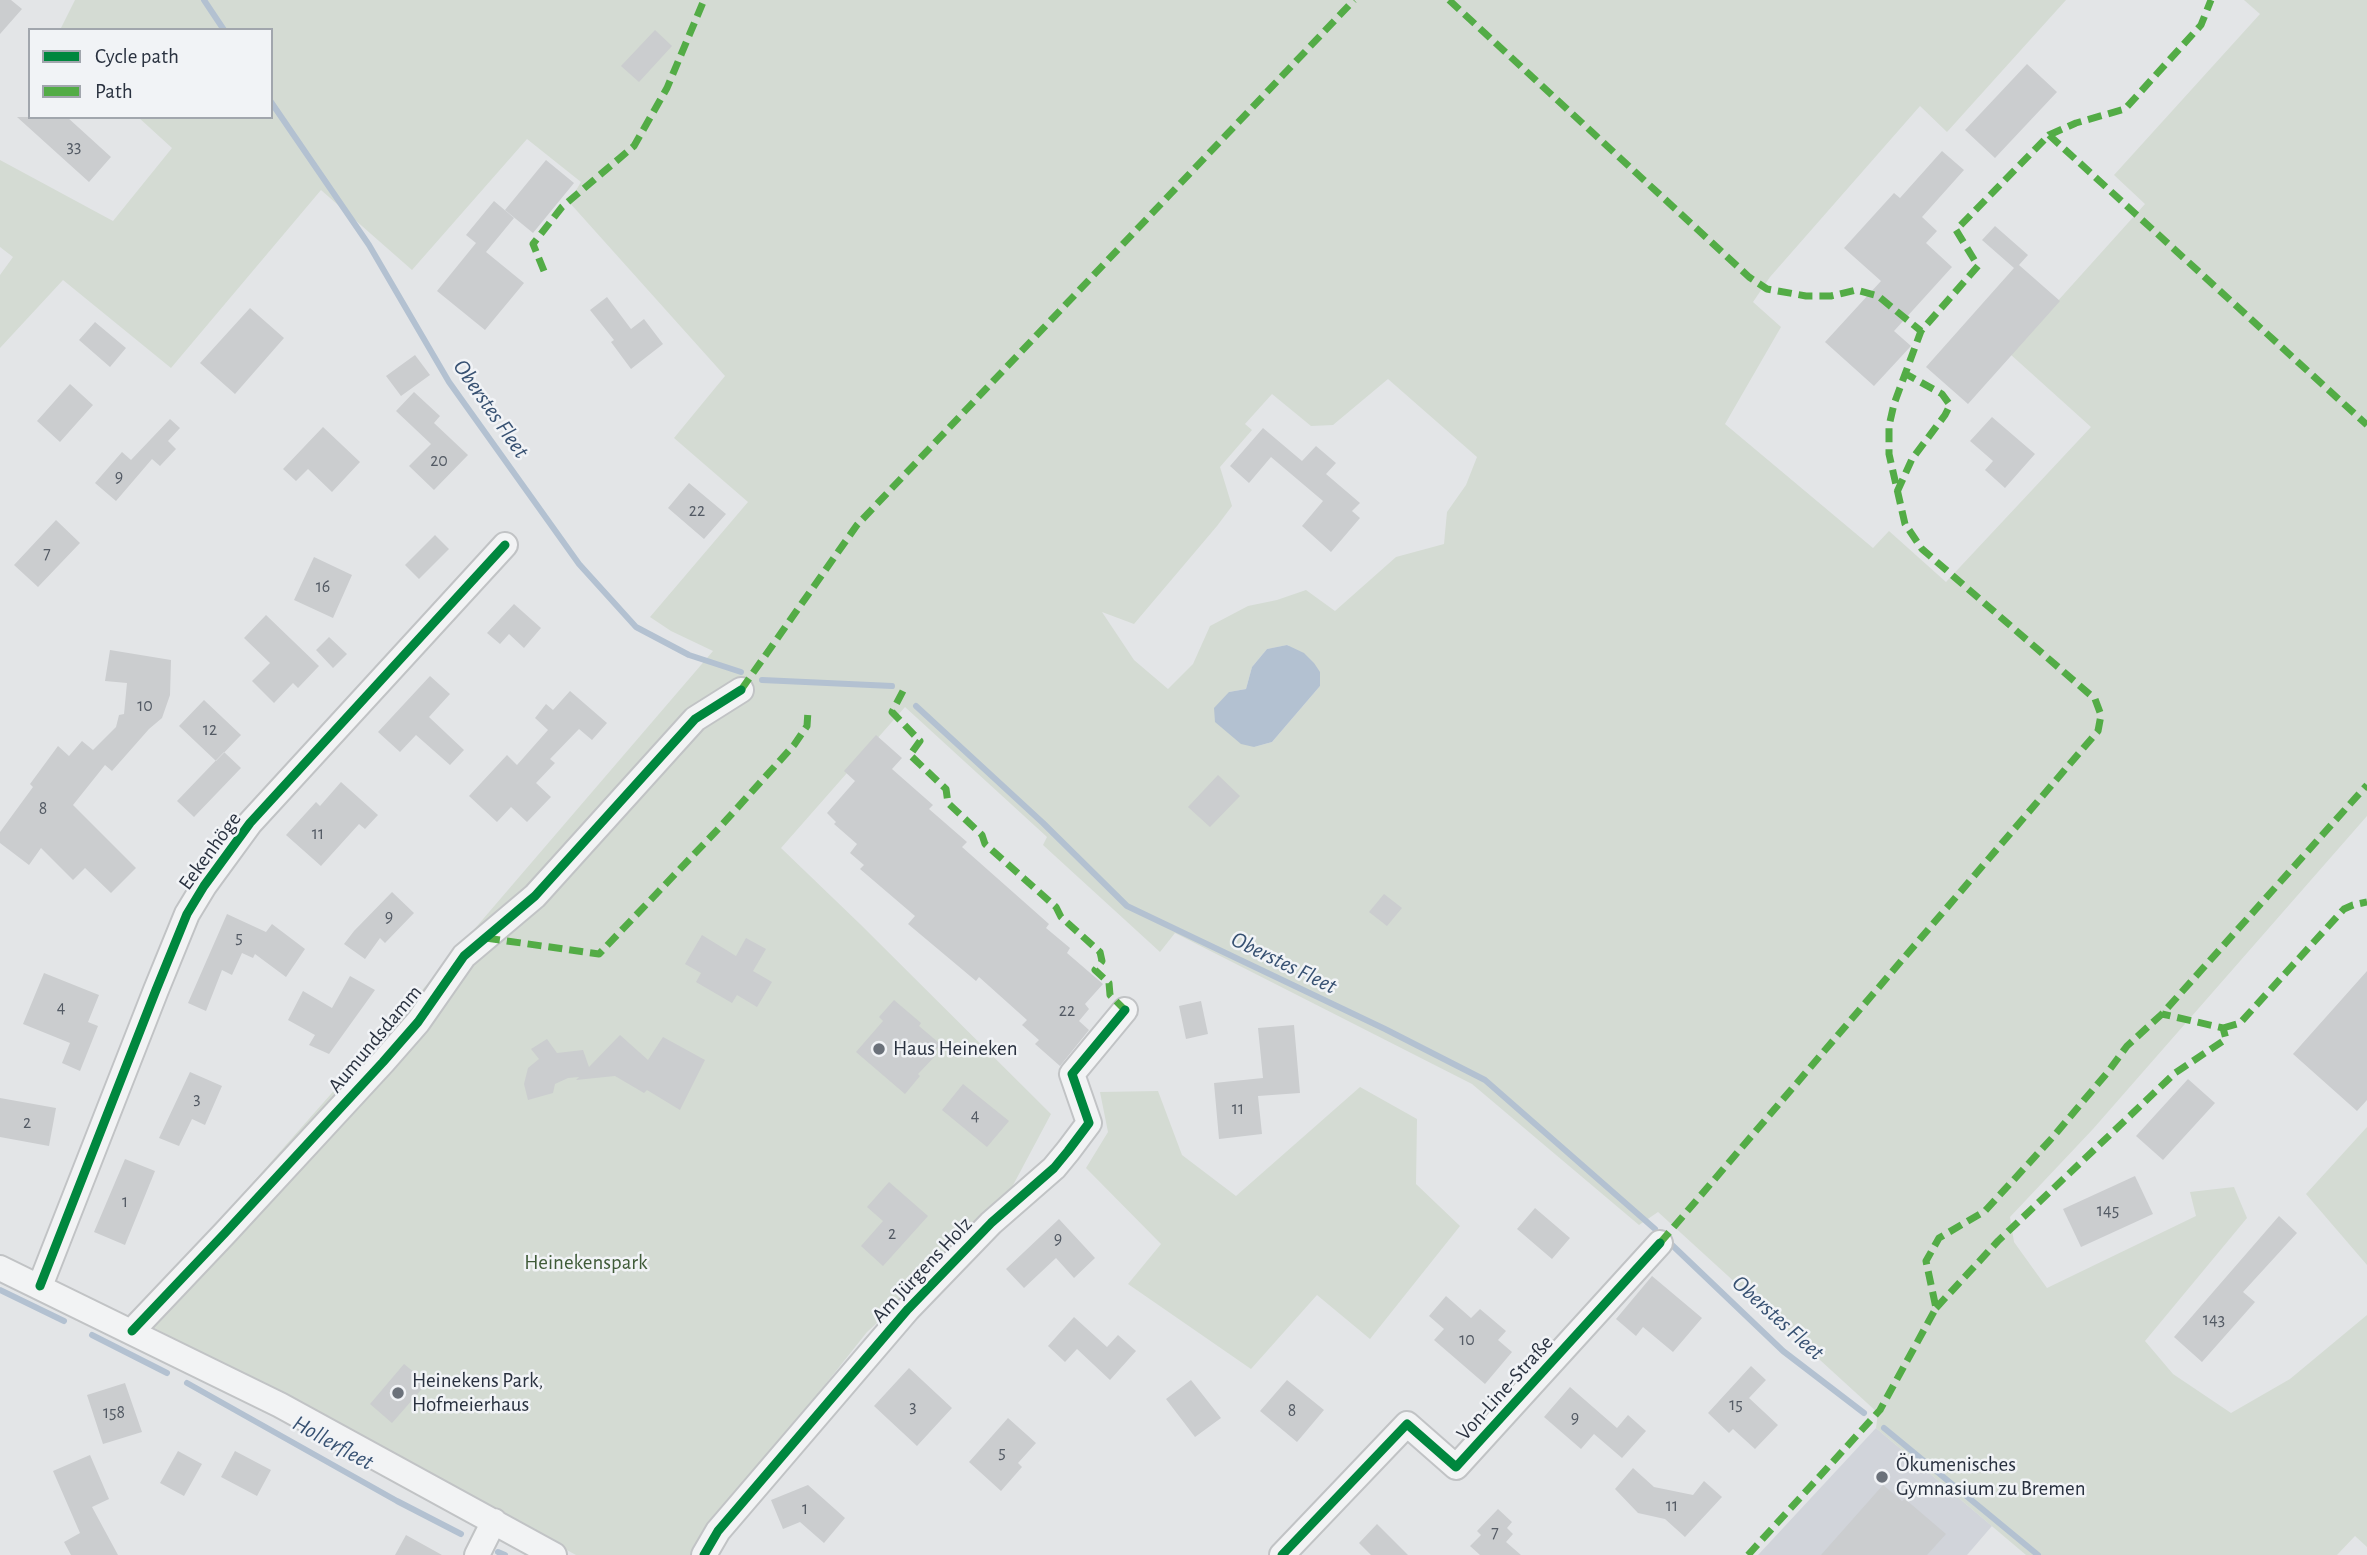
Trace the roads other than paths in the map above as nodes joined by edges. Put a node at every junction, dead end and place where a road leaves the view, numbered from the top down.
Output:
1 (505, 545) dead end
2 (741, 690) dead end
3 (1125, 1010) dead end
4 (1660, 1244) dead end
5 (0, 1268) edge
6 (40, 1286) junction
7 (132, 1331) junction
8 (494, 1521) junction
9 (477, 1555) edge
10 (554, 1555) edge
11 (704, 1555) edge
12 (1282, 1555) edge

1 - 6 street, Eekenhöge
2 - 7 street, Aumundsdamm
3 - 11 street, Am Jürgens Holz
4 - 12 street, Von-Line-Straße
5 - 6 street
6 - 7 street
7 - 8 street
8 - 9 street
8 - 10 street

